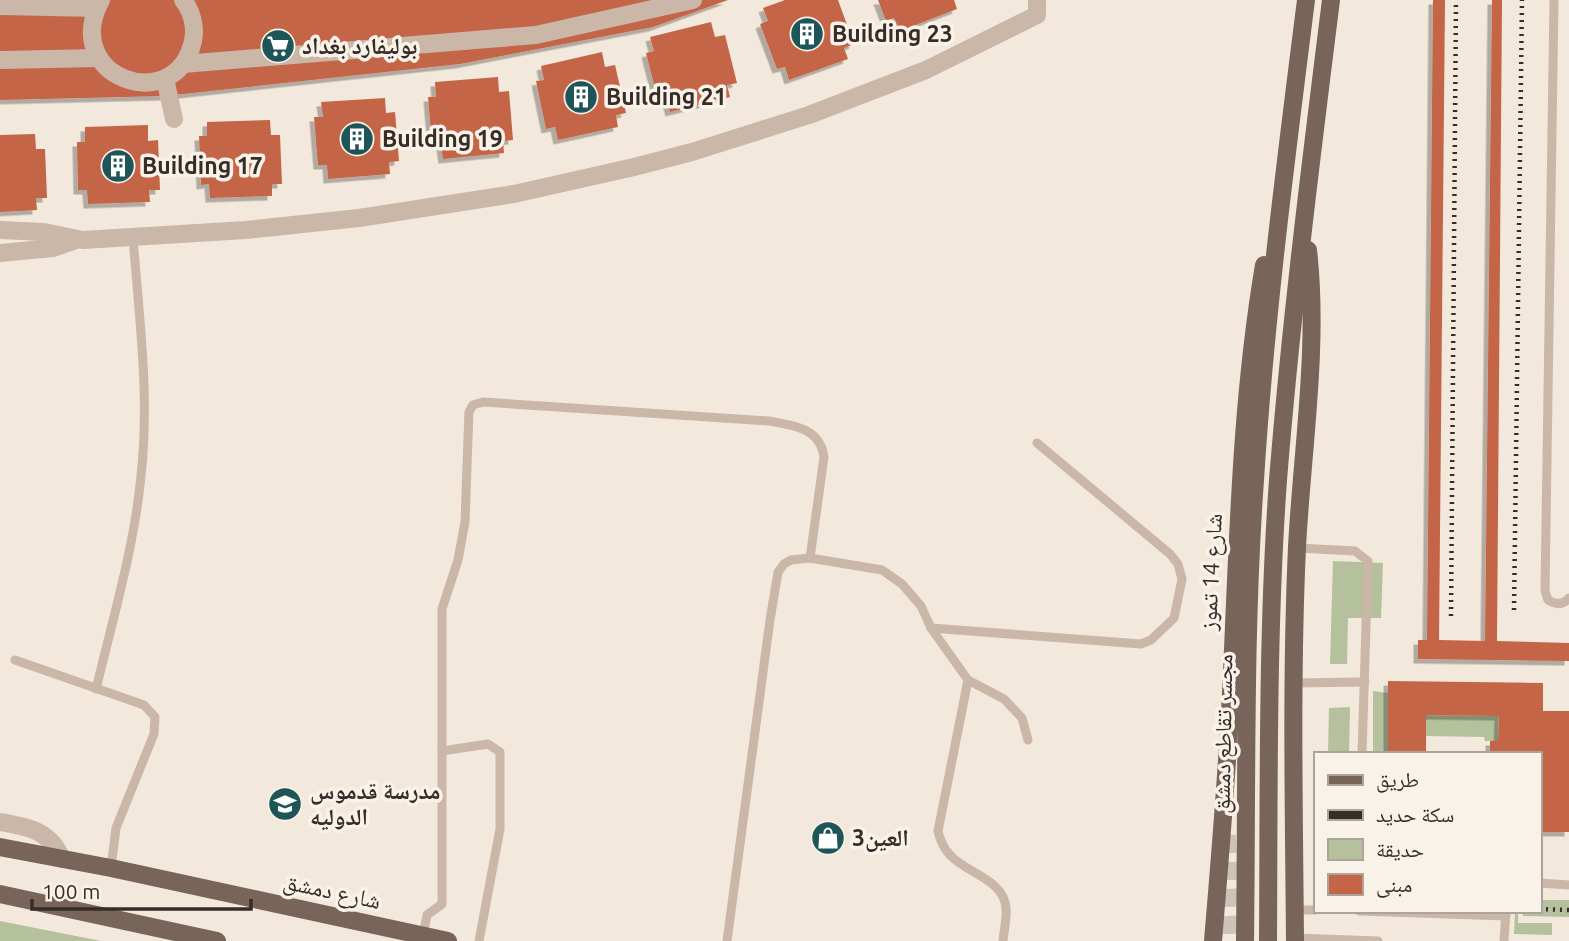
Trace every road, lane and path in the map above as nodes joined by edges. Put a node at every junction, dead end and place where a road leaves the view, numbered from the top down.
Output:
1 (183, 0) edge
2 (693, 0) edge
3 (1037, 0) edge
4 (1306, 0) edge
5 (1331, 0) edge
6 (1554, 0) edge
7 (99, 4) edge
8 (0, 6) edge
9 (99, 58) junction
10 (0, 60) edge
11 (183, 64) junction
12 (165, 79) junction
13 (174, 119) dead end
14 (1280, 208) junction
15 (1304, 215) junction
16 (0, 230) edge
17 (133, 237) junction
18 (75, 240) junction
19 (0, 253) edge
20 (1269, 319) joint
21 (1037, 443) dead end
22 (1297, 548) junction
23 (810, 558) junction
24 (1569, 598) edge
25 (931, 628) junction
26 (15, 660) dead end
27 (968, 680) junction
28 (1366, 682) junction
29 (1293, 683) junction
30 (96, 689) junction
31 (1028, 740) dead end
32 (442, 751) junction
33 (1362, 752) edge
34 (0, 822) edge
35 (2, 848) edge
36 (62, 859) junction
37 (111, 868) junction
38 (1541, 883) edge
39 (1569, 885) edge
40 (0, 894) edge
41 (1294, 910) junction
42 (1314, 910) edge
43 (1506, 913) edge
44 (423, 938) edge
45 (1295, 940) edge
46 (217, 941) edge
47 (449, 941) edge
48 (479, 941) edge
49 (727, 941) edge
50 (1003, 941) edge
51 (1213, 941) edge
52 (1245, 941) edge
53 (1268, 941) edge
54 (1378, 941) edge
55 (1504, 941) edge

1 - 11 street
2 - 11 street
3 - 17 street
4 - 14 main road, شارع 14 تموز
5 - 15 main road
6 - 24 lane
7 - 8 street
7 - 9 street
9 - 10 street
9 - 12 street
11 - 12 street
12 - 13 street
14 - 20 main road, شارع 14 تموز
14 - 51 main road, شارع 14 تموز
15 - 22 main road
15 - 53 main road, مجسر تقاطع دمشق
16 - 18 street
17 - 18 street
17 - 30 lane
18 - 19 street
20 - 52 main road, مجسر تقاطع دمشق
21 - 25 lane
22 - 28 lane
22 - 29 main road
23 - 25 lane
23 - 32 lane
23 - 49 lane
25 - 27 lane
26 - 30 lane
27 - 31 lane
27 - 50 lane
28 - 29 lane
28 - 33 lane
29 - 41 main road
30 - 37 lane
32 - 44 lane
32 - 48 lane
34 - 36 street
35 - 36 main road, شارع دمشق
36 - 37 main road, شارع دمشق
37 - 44 main road, شارع دمشق
38 - 39 lane
40 - 46 main road
41 - 42 lane
41 - 45 main road
43 - 55 lane
44 - 47 main road, شارع دمشق
45 - 54 lane

